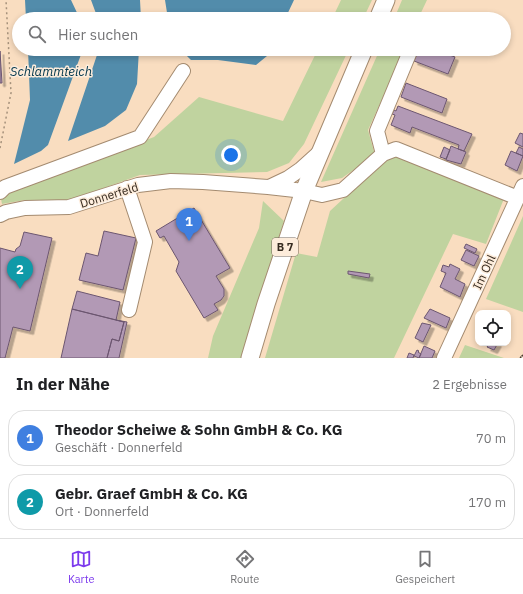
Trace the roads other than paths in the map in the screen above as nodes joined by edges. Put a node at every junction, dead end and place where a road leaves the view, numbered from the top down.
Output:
1 (386, 0) edge
2 (381, 12) edge
3 (361, 56) edge
4 (408, 56) edge
5 (182, 71) dead end
6 (321, 151) junction
7 (383, 154) junction
8 (268, 187) junction
9 (127, 188) junction
10 (304, 191) junction
11 (0, 192) edge
12 (521, 192) edge
13 (0, 215) edge
14 (129, 310) dead end
15 (250, 358) edge
16 (444, 358) edge

1 - 2 main road
3 - 6 main road, B 7
4 - 7 street
5 - 11 street
6 - 8 street, Donnerfeld
6 - 10 main road, B 7
7 - 10 street, Donnerfeld
7 - 12 street
8 - 9 street, Donnerfeld
8 - 10 street, Donnerfeld
9 - 13 street, Donnerfeld
9 - 14 street
10 - 15 main road, B 7
12 - 16 street, Im Ohl

